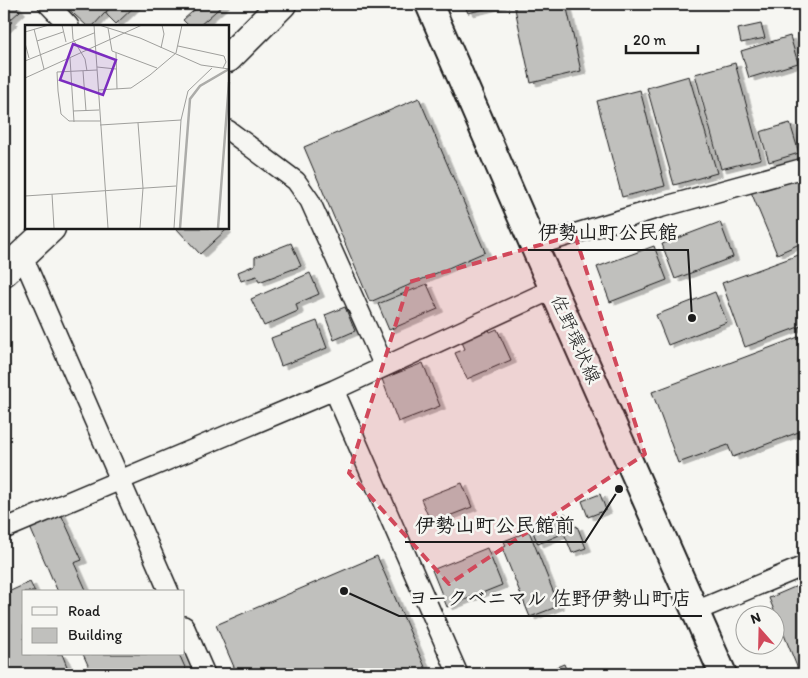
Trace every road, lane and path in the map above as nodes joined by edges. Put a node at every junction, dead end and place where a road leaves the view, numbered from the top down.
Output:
1 (48, 4) edge
2 (282, 4) edge
3 (429, 4) edge
4 (68, 25) edge
5 (229, 57) edge
6 (229, 131) edge
7 (804, 168) edge
8 (50, 229) edge
9 (534, 246) junction
10 (13, 264) edge
11 (553, 289) junction
12 (384, 366) junction
13 (334, 390) junction
14 (120, 480) junction
15 (4, 529) edge
16 (804, 566) edge
17 (168, 590) edge
18 (696, 611) junction
19 (185, 628) edge
20 (205, 674) edge
21 (458, 674) edge
22 (723, 674) edge

1 - 4 street
2 - 5 main road
3 - 9 main road, 佐野環状線
6 - 12 street
7 - 9 street
8 - 10 main road
9 - 11 main road, 佐野環状線
10 - 14 street
11 - 12 street
11 - 18 main road, 佐野環状線
12 - 13 street
13 - 14 street
13 - 21 street
14 - 15 street
14 - 17 street
16 - 18 street
18 - 22 main road, 佐野環状線
19 - 20 street

